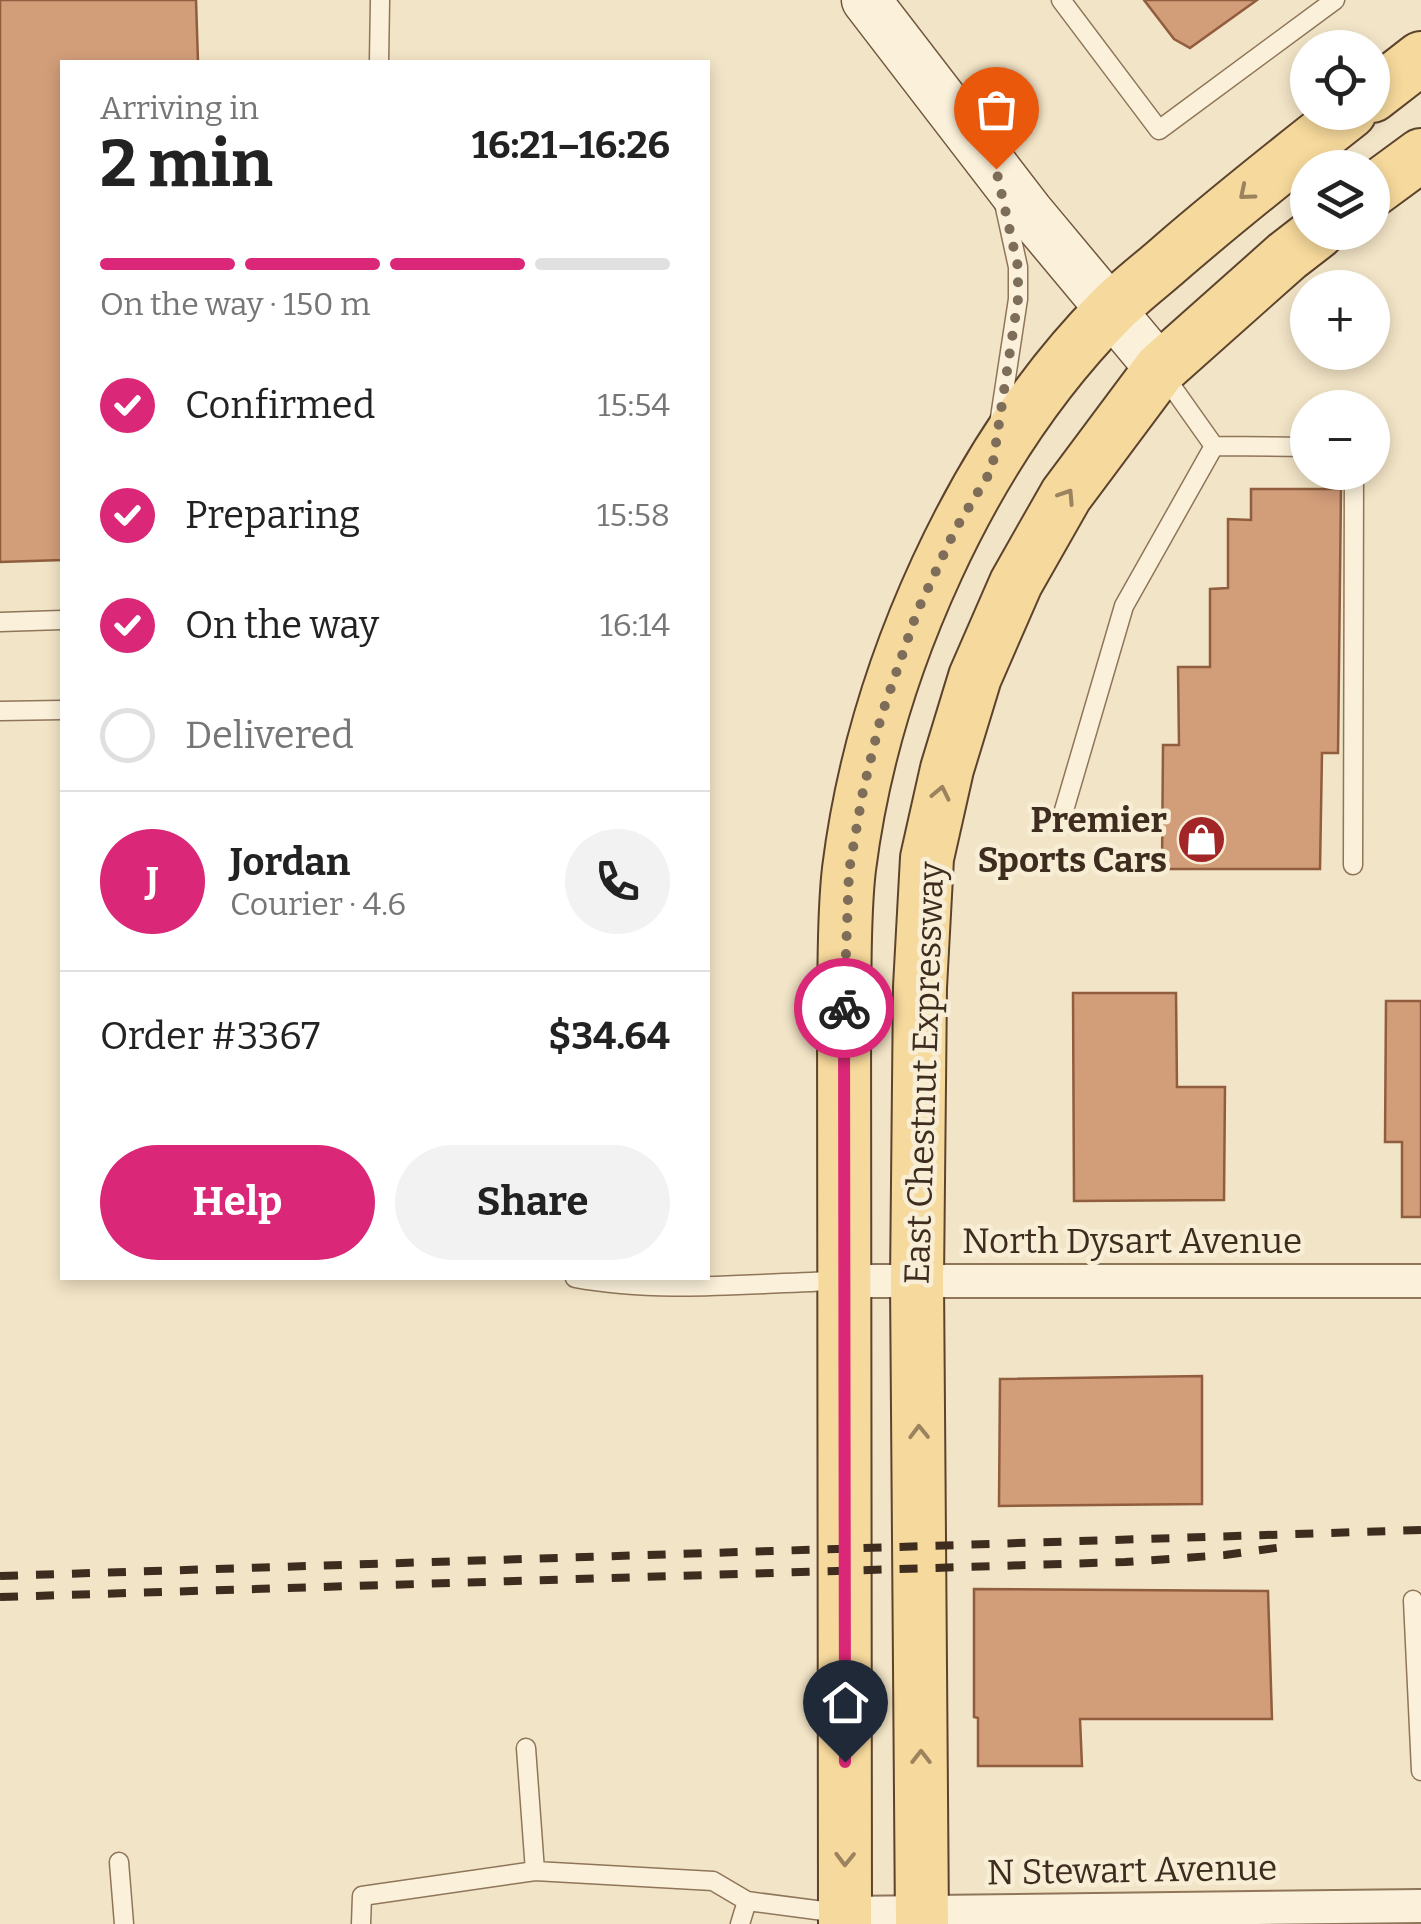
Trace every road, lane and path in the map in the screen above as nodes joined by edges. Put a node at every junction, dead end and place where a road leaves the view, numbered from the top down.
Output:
1 (380, 0) edge
2 (866, 0) edge
3 (1061, 0) edge
4 (1335, 0) edge
5 (1421, 58) edge
6 (379, 60) edge
7 (1390, 82) edge
8 (1327, 130) edge
9 (1421, 155) edge
10 (996, 169) junction
11 (1390, 178) edge
12 (1294, 250) edge
13 (1112, 310) junction
14 (1160, 369) junction
15 (1214, 446) junction
16 (1290, 448) edge
17 (992, 469) junction
18 (1354, 490) edge
19 (60, 620) edge
20 (0, 622) edge
21 (60, 710) edge
22 (0, 711) edge
23 (1062, 818) dead end
24 (1353, 865) dead end
25 (586, 1280) edge
26 (1421, 1280) edge
27 (844, 1281) junction
28 (917, 1281) junction
29 (1413, 1600) dead end
30 (526, 1748) dead end
31 (1421, 1771) edge
32 (119, 1862) dead end
33 (536, 1871) junction
34 (747, 1901) junction
35 (1421, 1906) edge
36 (1215, 1916) edge
37 (1313, 1916) edge
38 (1098, 1917) edge
39 (922, 1918) edge
40 (844, 1920) edge
41 (124, 1924) edge
42 (361, 1924) edge
43 (740, 1924) edge

1 - 6 lane
2 - 10 street
3 - 4 lane
5 - 7 main road
8 -> 13 main road, East Chestnut Expressway
9 - 11 main road
10 - 13 street
10 - 17 lane
12 - 14 main road, East Chestnut Expressway
13 - 14 street
13 - 17 main road, East Chestnut Expressway
14 - 15 lane
28 -> 14 main road, East Chestnut Expressway
15 - 16 lane
15 - 23 lane
17 - 27 main road, East Chestnut Expressway
18 - 24 lane
19 - 20 lane
21 - 22 lane
25 - 27 lane
26 - 28 street, North Dysart Avenue
27 - 28 street, North Dysart Avenue
27 -> 40 main road, East Chestnut Expressway
39 -> 28 main road, East Chestnut Expressway
29 - 31 lane
30 - 33 lane
32 - 41 lane
33 - 34 lane
33 - 42 lane
34 - 40 lane
34 - 43 lane
35 - 37 street, N Stewart Avenue
36 - 37 street, N Stewart Avenue
36 - 38 street, N Stewart Avenue
38 - 39 street, N Stewart Avenue
39 - 40 street, N Stewart Avenue

